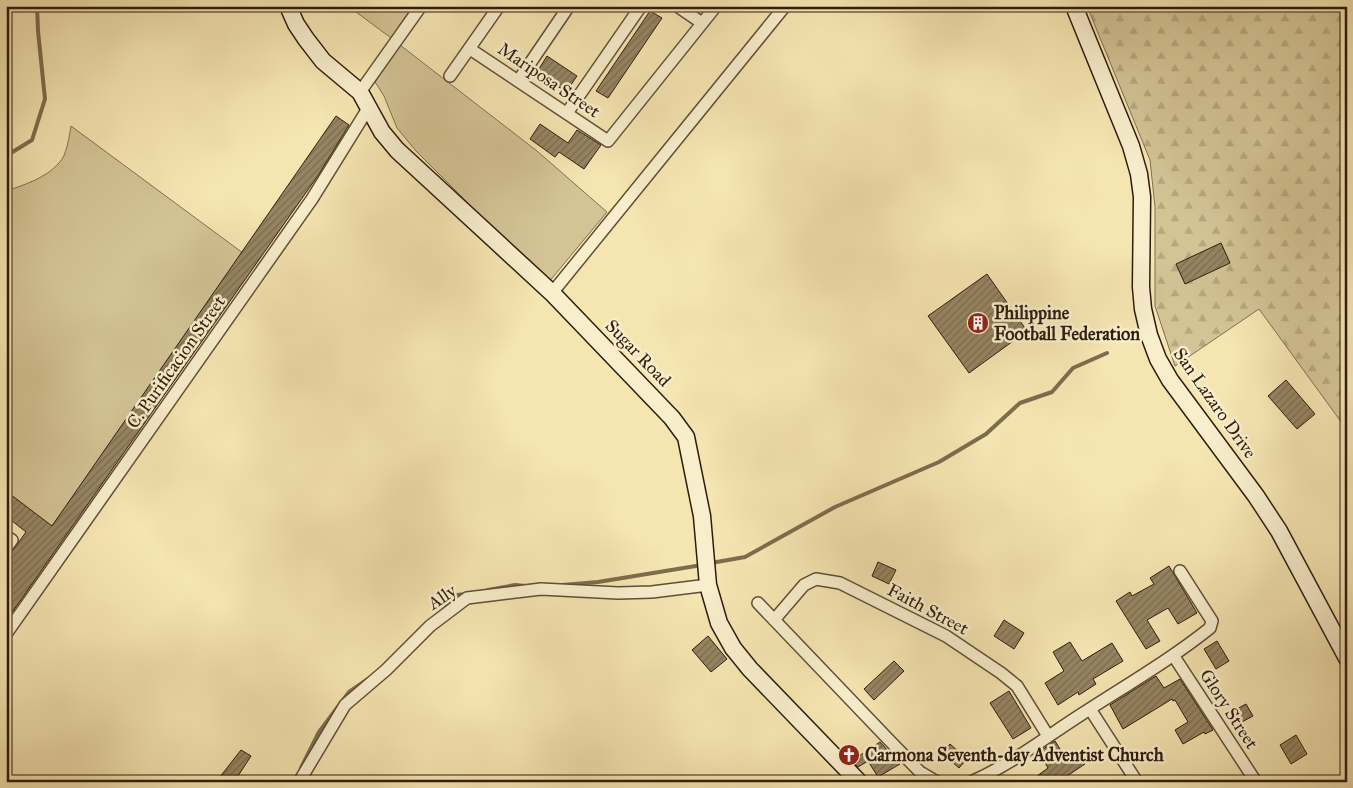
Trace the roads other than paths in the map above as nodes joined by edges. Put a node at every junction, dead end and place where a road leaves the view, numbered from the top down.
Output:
1 (288, 6) edge
2 (421, 6) edge
3 (499, 6) edge
4 (569, 6) edge
5 (641, 6) edge
6 (678, 6) edge
7 (716, 6) edge
8 (785, 6) edge
9 (1074, 6) edge
10 (702, 23) junction
11 (470, 49) junction
12 (450, 76) dead end
13 (518, 81) junction
14 (360, 92) junction
15 (369, 107) junction
16 (567, 114) junction
17 (552, 293) junction
18 (1180, 571) dead end
19 (708, 585) junction
20 (758, 603) dead end
21 (774, 620) junction
22 (6, 634) edge
23 (1173, 655) junction
24 (1347, 658) edge
25 (1090, 709) junction
26 (1048, 736) junction
27 (1136, 781) edge
28 (299, 782) edge
29 (858, 782) edge
30 (937, 782) edge
31 (971, 782) edge
32 (1256, 782) edge

1 - 14 main road, Sugar Road
2 - 14 street
3 - 11 street
4 - 13 street
5 - 16 street
6 - 10 street
7 - 10 street
8 - 17 street
9 - 24 main road, San Lazaro Drive
10 - 16 street, Mariposa Street
11 - 12 street
11 - 13 street, Mariposa Street
13 - 16 street, Mariposa Street
14 - 15 main road, Sugar Road
15 - 17 main road, Sugar Road
15 - 22 street, C. Purificacion Street
17 - 19 main road, Sugar Road
18 - 23 street
19 - 28 street, Ally
19 - 29 main road, Sugar Road
20 - 21 street
21 - 26 street, Faith Street
21 - 30 street
23 - 25 street
23 - 32 street, Glory Street
25 - 26 street
25 - 27 street
26 - 31 street

